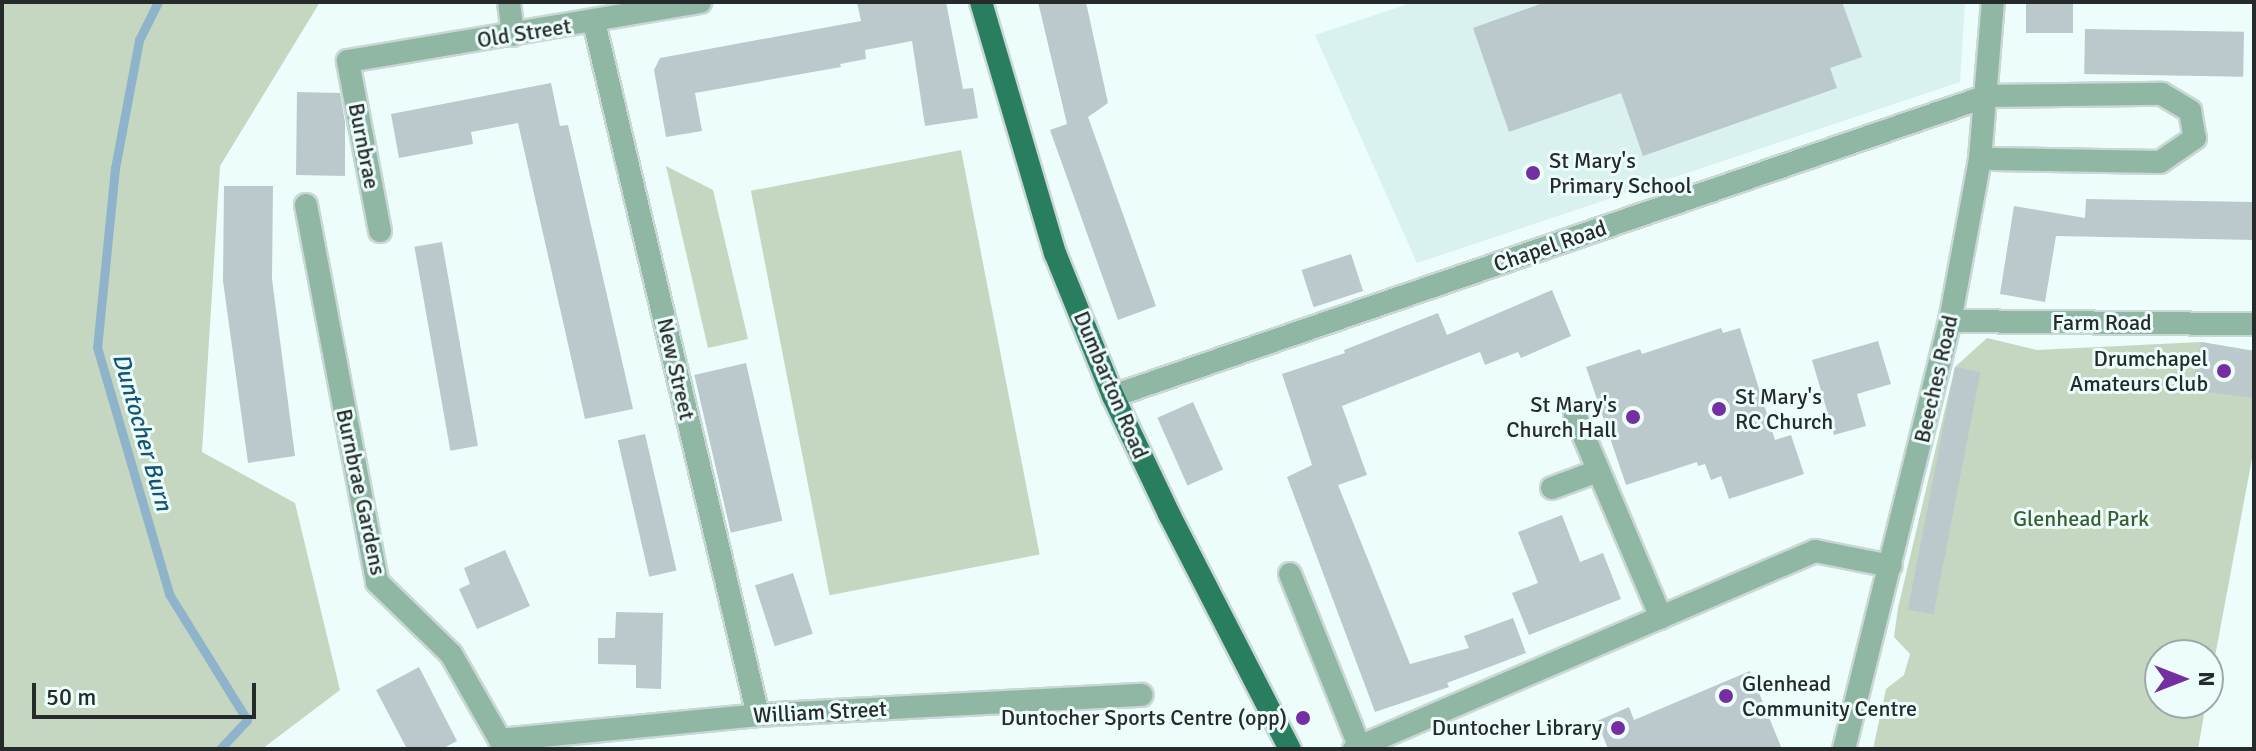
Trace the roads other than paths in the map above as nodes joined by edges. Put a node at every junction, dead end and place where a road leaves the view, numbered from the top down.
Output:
1 (509, 2) edge
2 (700, 2) edge
3 (981, 2) edge
4 (1993, 2) edge
5 (594, 22) junction
6 (513, 35) junction
7 (348, 61) joint
8 (1987, 96) junction
9 (1980, 159) junction
10 (306, 205) dead end
11 (380, 231) dead end
12 (1950, 321) junction
13 (2254, 324) edge
14 (1113, 396) junction
15 (1575, 415) dead end
16 (1598, 471) junction
17 (1552, 488) dead end
18 (1891, 566) junction
19 (1290, 574) dead end
20 (1661, 618) junction
21 (1141, 695) dead end
22 (758, 715) junction
23 (497, 745) edge
24 (1356, 748) edge
25 (1290, 749) edge
26 (1844, 749) edge

1 - 6 street
2 - 5 street, Old Street
3 - 14 main road, Dumbarton Road
4 - 8 street, Beeches Road
5 - 6 street, Old Street
5 - 22 street, New Street
6 - 7 street, Old Street
7 - 11 street, Burnbrae
8 - 9 street, Beeches Road
8 - 9 street, Chapel Road
8 - 14 street, Chapel Road
9 - 12 street, Beeches Road
10 - 23 street, Burnbrae Gardens
12 - 13 street, Farm Road
12 - 18 street, Beeches Road
14 - 25 main road, Dumbarton Road
15 - 16 street
16 - 17 street
16 - 20 street
18 - 20 street
18 - 26 street, Beeches Road
19 - 24 street
20 - 24 street
21 - 22 street, William Street
22 - 23 street, William Street

